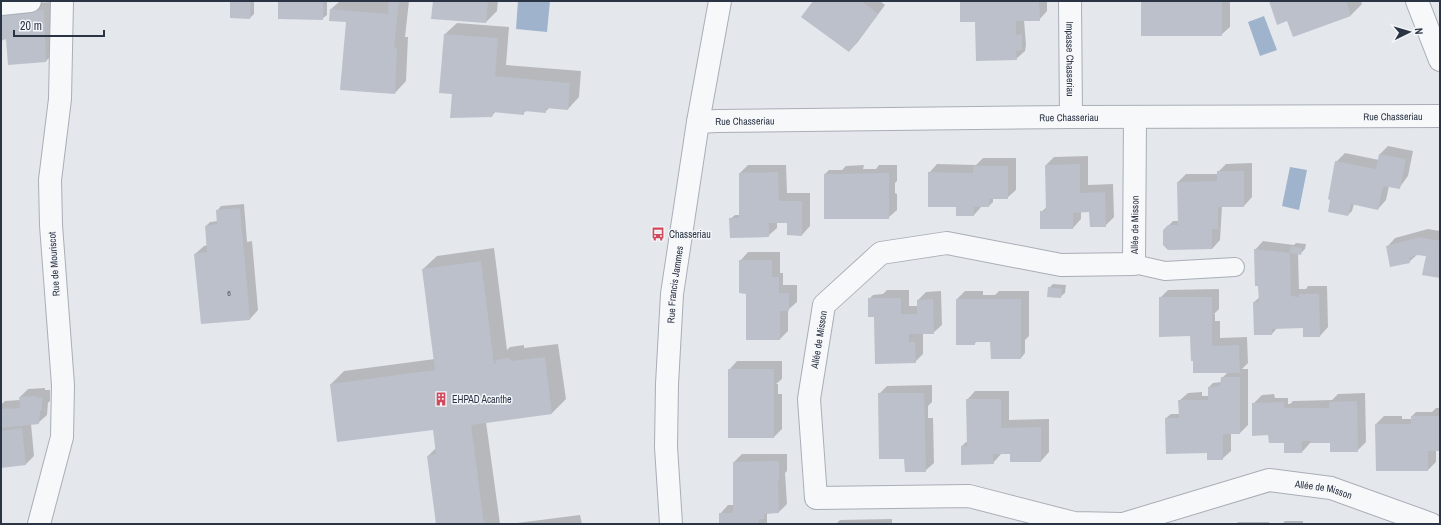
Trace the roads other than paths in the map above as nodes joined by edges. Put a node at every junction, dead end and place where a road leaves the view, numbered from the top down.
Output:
1 (30, 1) edge
2 (62, 1) edge
3 (720, 1) edge
4 (1070, 1) edge
5 (1417, 1) edge
6 (1, 4) edge
7 (1440, 60) edge
8 (1440, 116) edge
9 (1071, 117) junction
10 (1135, 117) junction
11 (698, 122) junction
12 (1134, 264) junction
13 (1234, 267) dead end
14 (40, 524) edge
15 (671, 524) edge
16 (1122, 524) edge
17 (1431, 524) edge

1 - 6 street
2 - 14 street, Rue de Mouriscot
3 - 11 street, Rue Francis Jammes
4 - 9 street, Impasse Chasseriau
5 - 7 street
8 - 10 street, Rue Chasseriau
9 - 10 street, Rue Chasseriau
9 - 11 street, Rue Chasseriau
10 - 12 street, Allée de Misson
11 - 15 street, Rue Francis Jammes
12 - 13 lane
12 - 16 street, Allée de Misson
16 - 17 street, Allée de Misson

